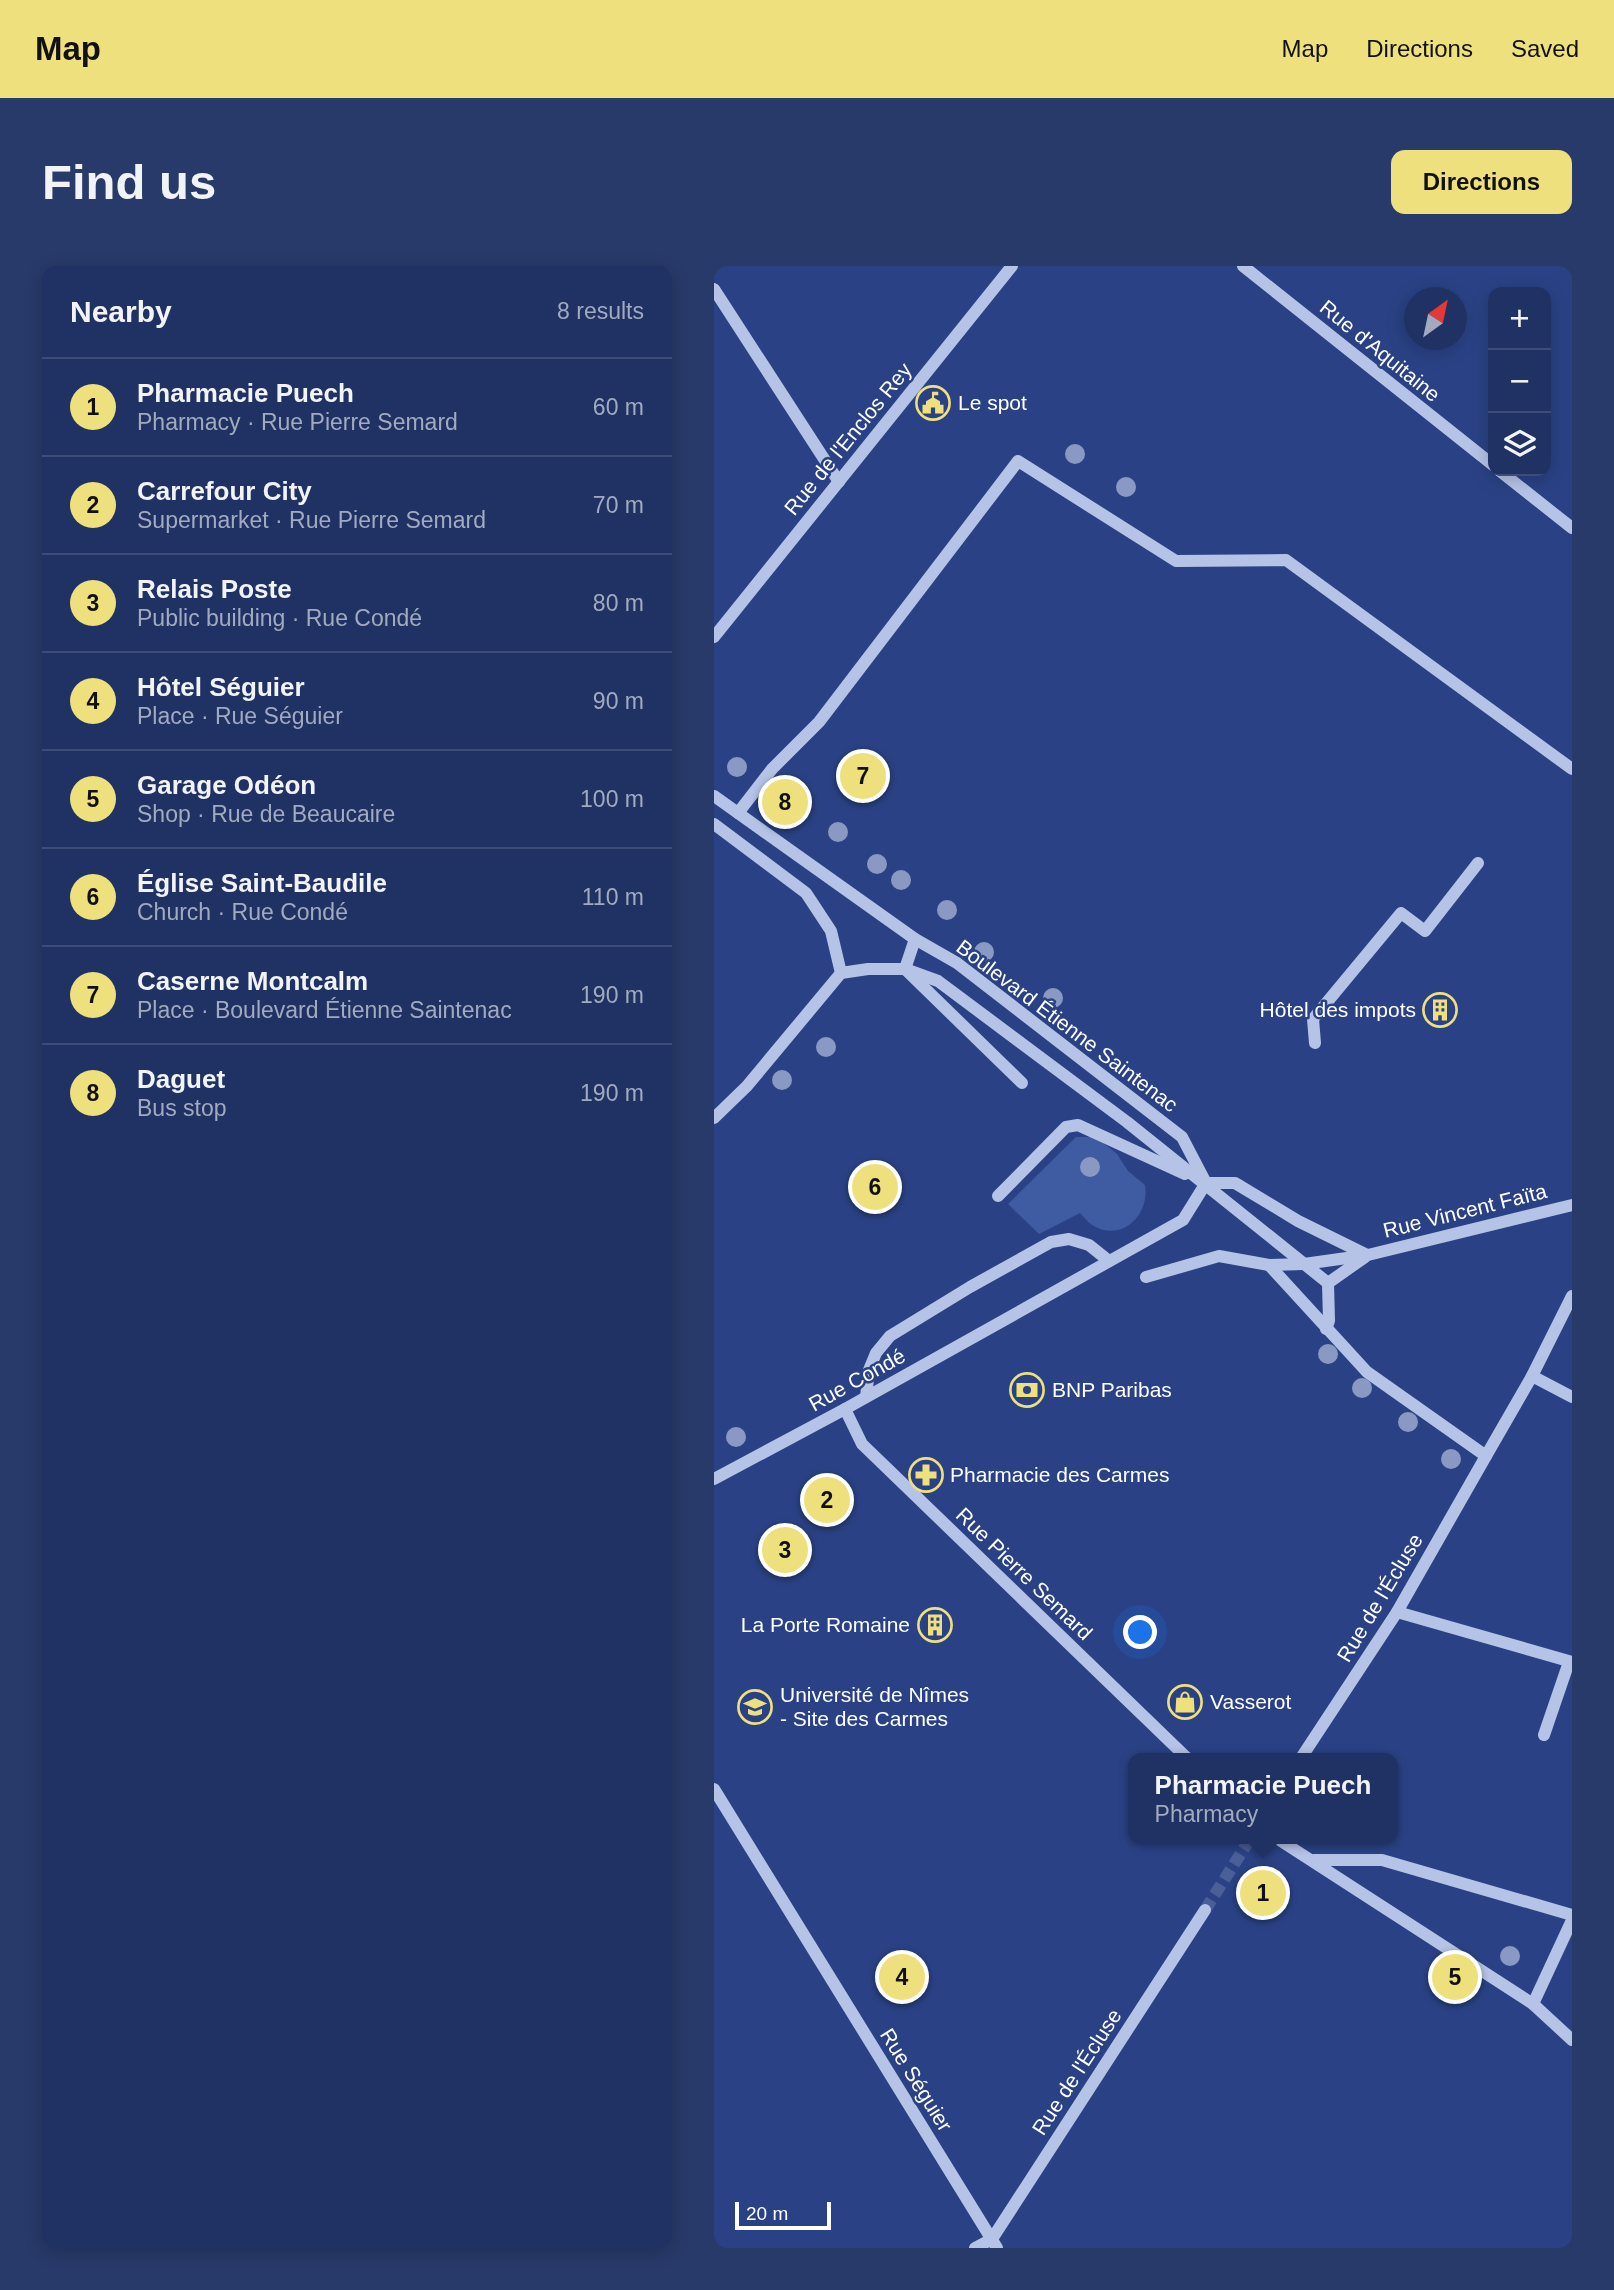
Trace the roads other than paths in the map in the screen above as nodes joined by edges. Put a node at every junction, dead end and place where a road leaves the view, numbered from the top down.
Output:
1 (1012, 266) edge
2 (1243, 266) edge
3 (714, 289) edge
4 (1488, 461) edge
5 (1506, 476) edge
6 (839, 482) junction
7 (1572, 528) edge
8 (714, 637) edge
9 (1572, 769) edge
10 (714, 796) edge
11 (738, 813) junction
12 (714, 824) edge
13 (1478, 863) dead end
14 (915, 939) junction
15 (905, 968) junction
16 (841, 973) junction
17 (1315, 1043) dead end
18 (1022, 1083) dead end
19 (714, 1118) edge
20 (1206, 1183) junction
21 (998, 1196) dead end
22 (1572, 1205) edge
23 (1368, 1255) junction
24 (1109, 1261) junction
25 (1304, 1264) junction
26 (1269, 1265) junction
27 (1146, 1277) dead end
28 (1328, 1283) junction
29 (1572, 1296) edge
30 (1326, 1329) junction
31 (1532, 1376) junction
32 (866, 1397) junction
33 (1572, 1397) edge
34 (845, 1409) junction
35 (1486, 1456) junction
36 (714, 1479) edge
37 (1397, 1612) junction
38 (1571, 1662) edge
39 (1544, 1735) dead end
40 (1181, 1753) edge
41 (1304, 1753) edge
42 (714, 1789) edge
43 (1287, 1844) edge
44 (1314, 1860) junction
45 (1205, 1910) tunnel mouth
46 (1572, 1918) edge
47 (1533, 2004) junction
48 (1572, 2040) edge
49 (994, 2244) edge
50 (975, 2248) edge

1 - 6 street, Rue de l'Enclos Rey
2 - 4 street, Rue d'Aquitaine
3 - 6 street
5 - 7 street
6 - 8 street, Rue de l'Enclos Rey
9 - 11 street
10 - 11 street, Boulevard Étienne Saintenac
11 - 14 street, Boulevard Étienne Saintenac
12 - 16 street
13 - 17 street
14 - 15 street
14 - 20 street, Boulevard Étienne Saintenac
15 - 16 street
15 - 18 street
15 - 20 street
16 - 19 street
20 - 21 street
20 - 23 street
20 - 24 street
20 - 25 street
22 - 23 street, Rue Vincent Faïta
23 - 25 street, Rue Vincent Faïta
23 - 28 street
24 - 32 street, Rue Condé
24 - 32 street
25 - 26 street
25 - 28 street
26 - 27 street
26 - 30 street
28 - 30 street
29 - 31 street, Rue de l'Écluse
30 - 35 street
31 - 33 street
31 - 35 street, Rue de l'Écluse
32 - 34 street, Rue Condé
34 - 36 street, Rue Condé
34 - 40 street, Rue Pierre Semard
35 - 37 street, Rue de l'Écluse
37 - 38 street
37 - 41 street, Rue de l'Écluse
38 - 39 street
42 - 49 street, Rue Séguier
43 - 44 street
44 - 46 street
44 - 47 street
45 - 49 street, Rue de l'Écluse
46 - 47 street
47 - 48 street
49 - 50 street, Rue de l'Écluse

